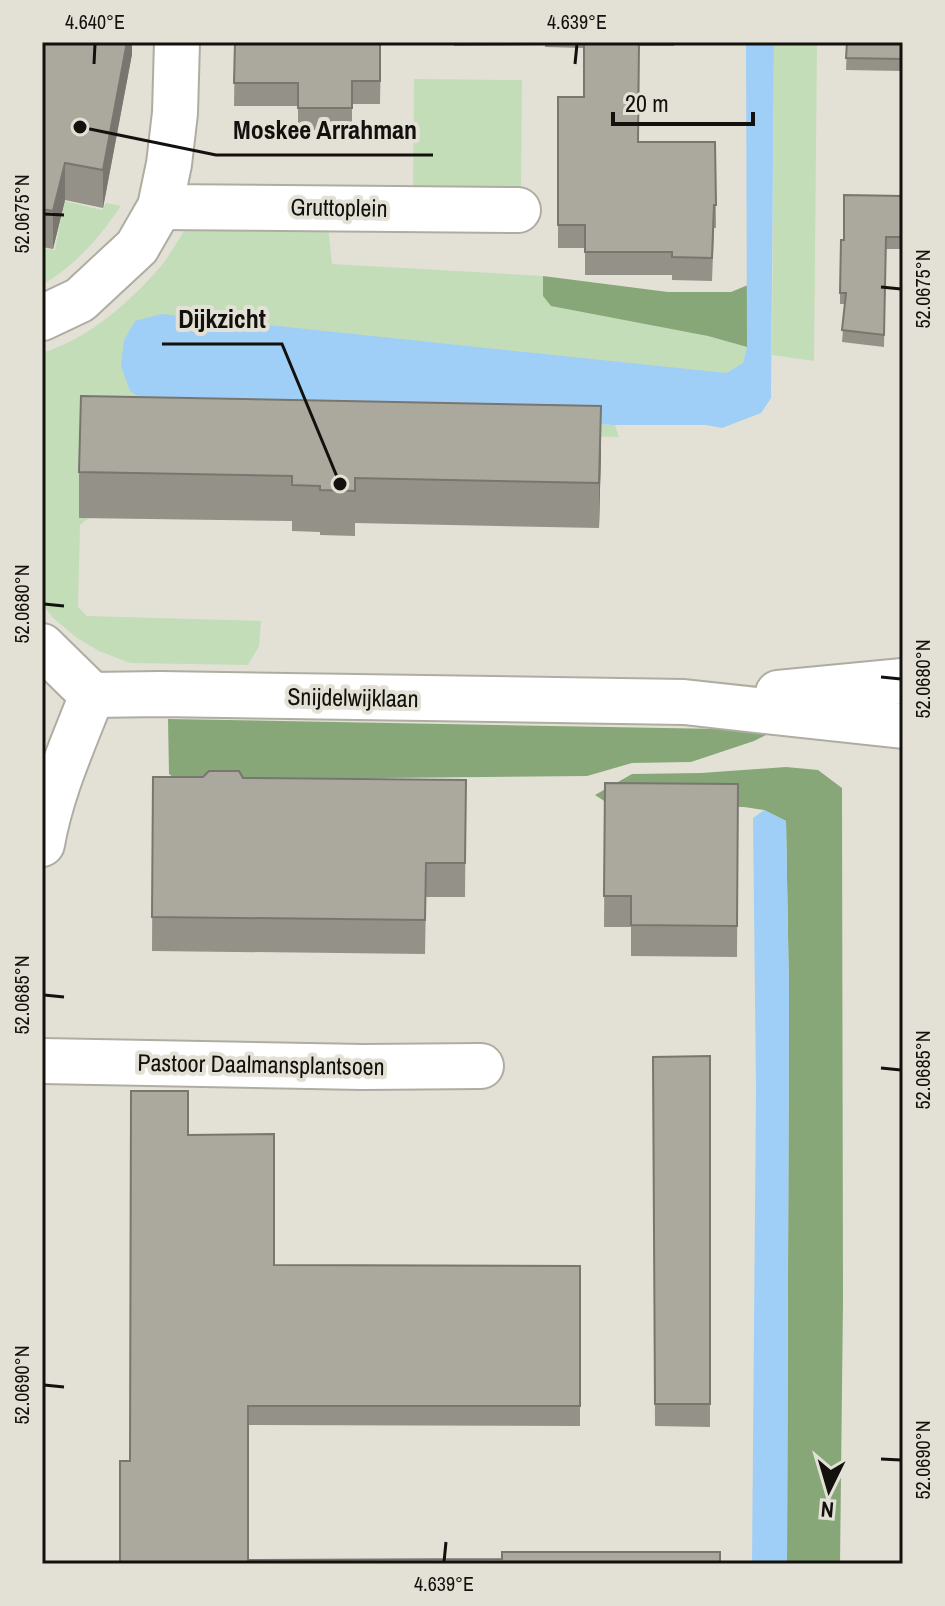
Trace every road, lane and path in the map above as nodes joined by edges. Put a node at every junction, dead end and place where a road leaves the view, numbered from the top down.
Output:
1 (177, 42) edge
2 (160, 207) junction
3 (518, 210) dead end
4 (42, 318) edge
5 (42, 646) edge
6 (903, 681) edge
7 (92, 695) junction
8 (684, 702) junction
9 (903, 726) edge
10 (42, 844) edge
11 (42, 1061) edge
12 (481, 1066) dead end

1 - 2 street
2 - 3 street, Gruttoplein
2 - 4 street
5 - 7 street
6 - 8 street, Snijdelwijklaan
7 - 8 street, Snijdelwijklaan
7 - 10 street
8 - 9 street, Snijdelwijklaan
11 - 12 street, Pastoor Daalmansplantsoen

